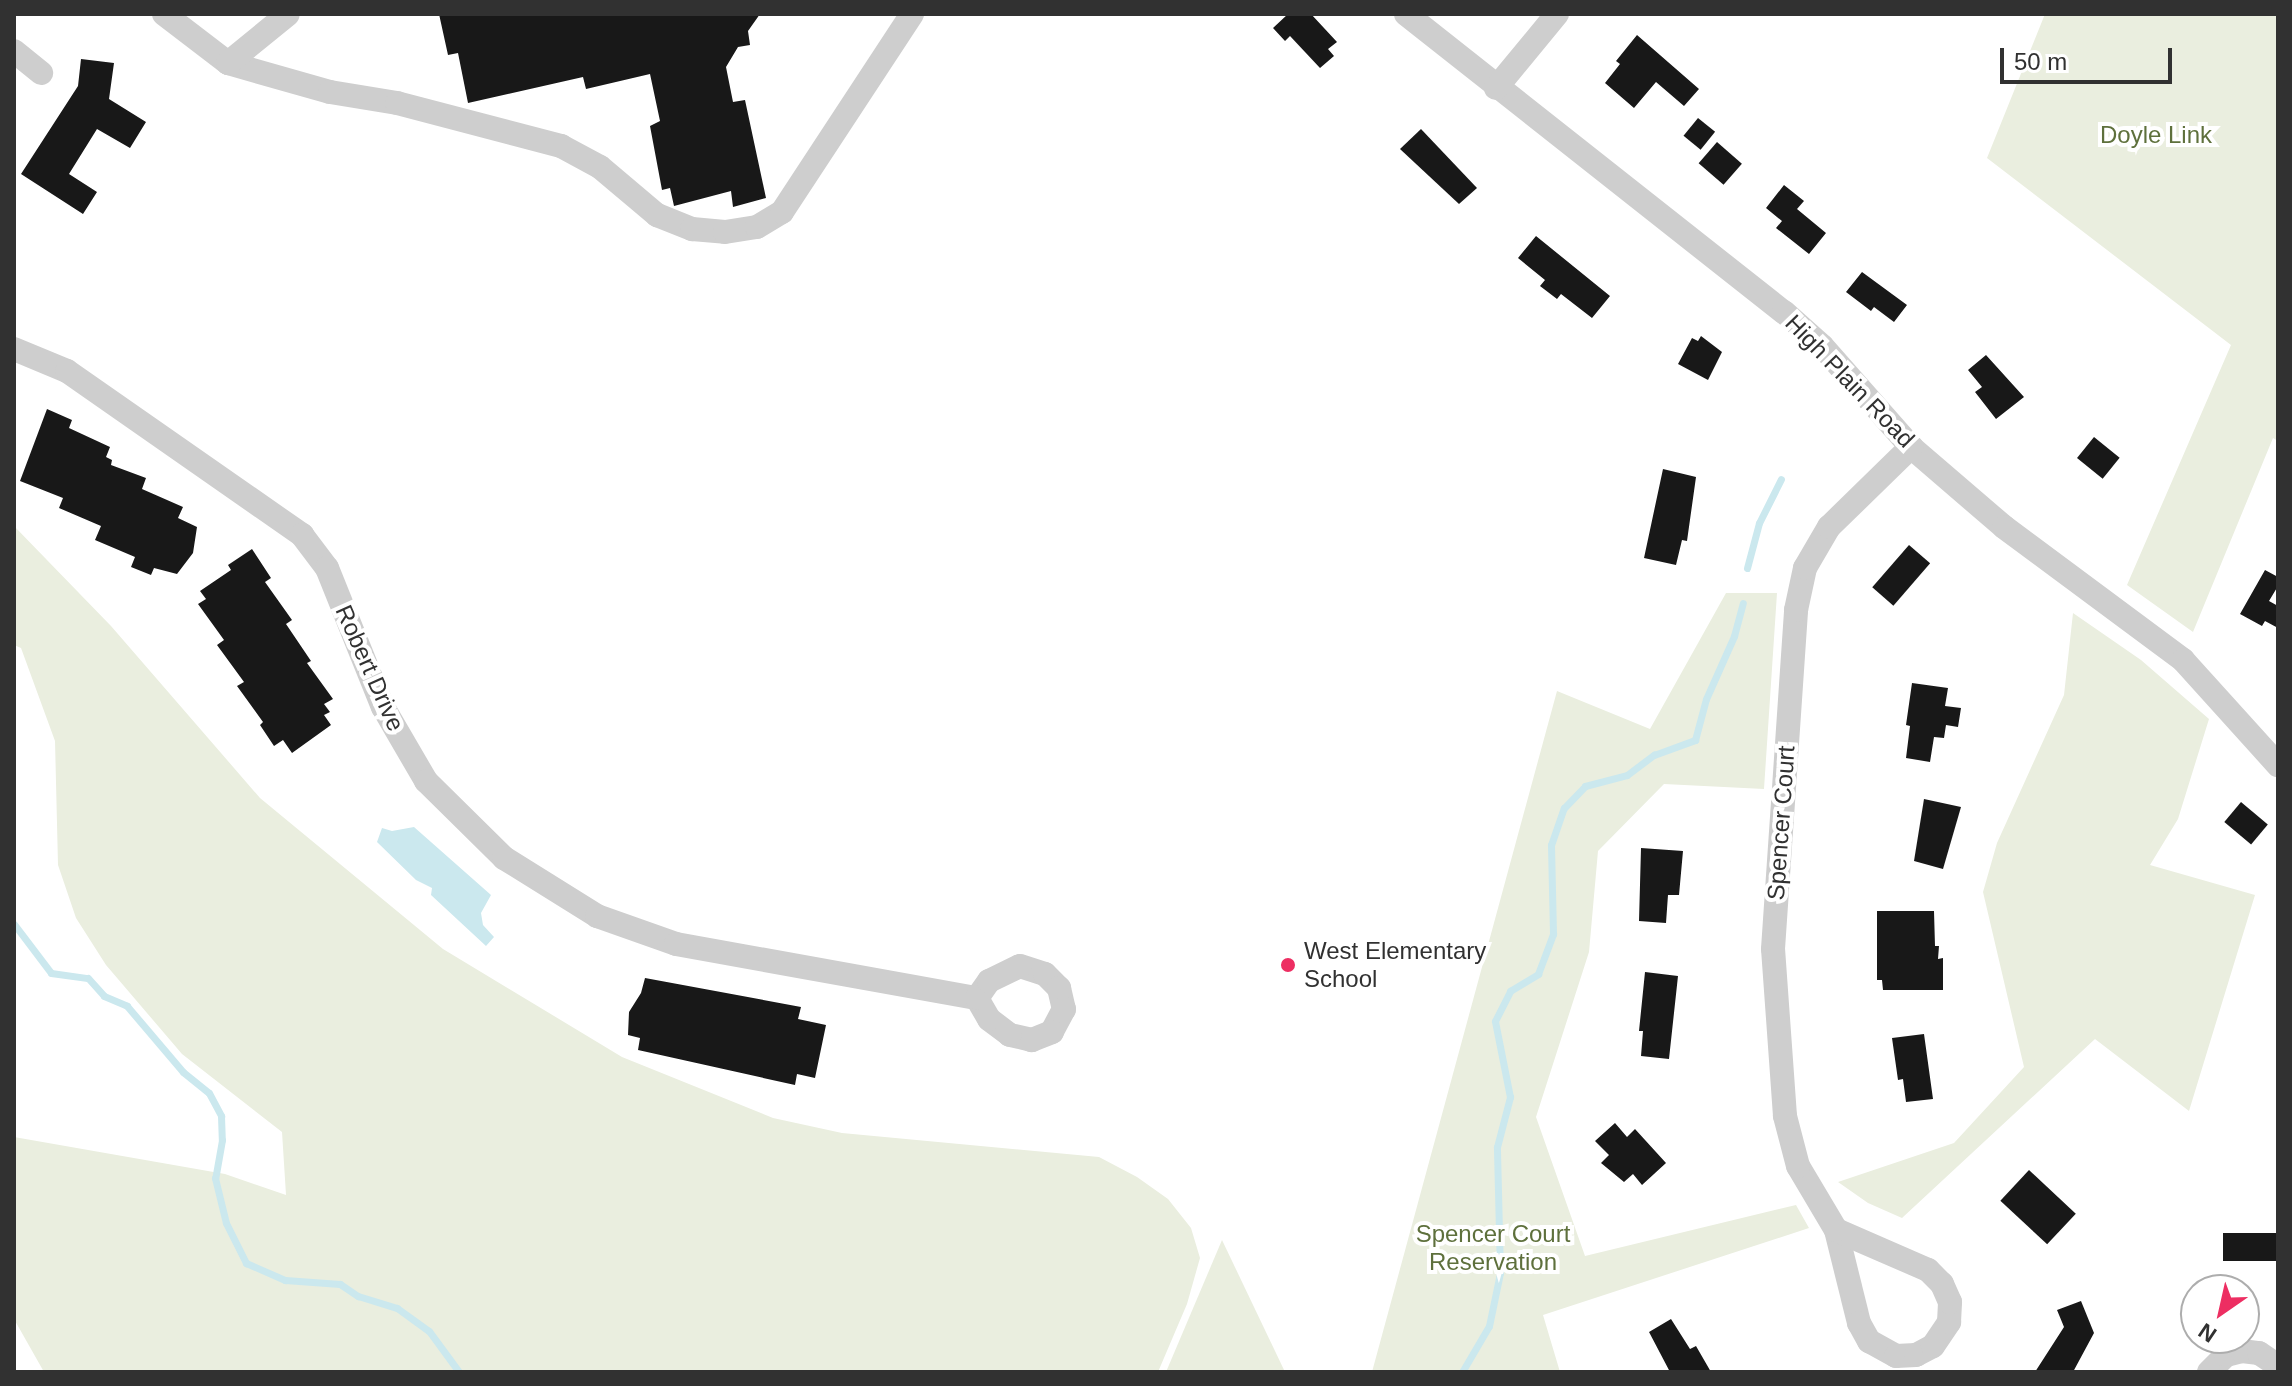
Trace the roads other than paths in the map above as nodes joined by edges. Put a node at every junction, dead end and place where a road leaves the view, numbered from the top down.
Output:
1 (164, 14) edge
2 (288, 14) edge
3 (912, 14) edge
4 (1406, 14) edge
5 (1557, 14) edge
6 (14, 51) edge
7 (228, 63) junction
8 (41, 73) dead end
9 (1496, 88) junction
10 (14, 349) edge
11 (1911, 447) junction
12 (2278, 765) edge
13 (977, 998) dead end
14 (1836, 1230) junction
15 (2278, 1366) edge
16 (2209, 1372) edge

1 - 7 street
2 - 7 street
3 - 7 street
4 - 9 street, High Plain Road
5 - 9 street
6 - 8 street
9 - 11 street, High Plain Road
10 - 13 street, Robert Drive
11 - 12 street, High Plain Road
11 - 14 street, Spencer Court
14 - 14 street, Spencer Court
15 - 16 street

